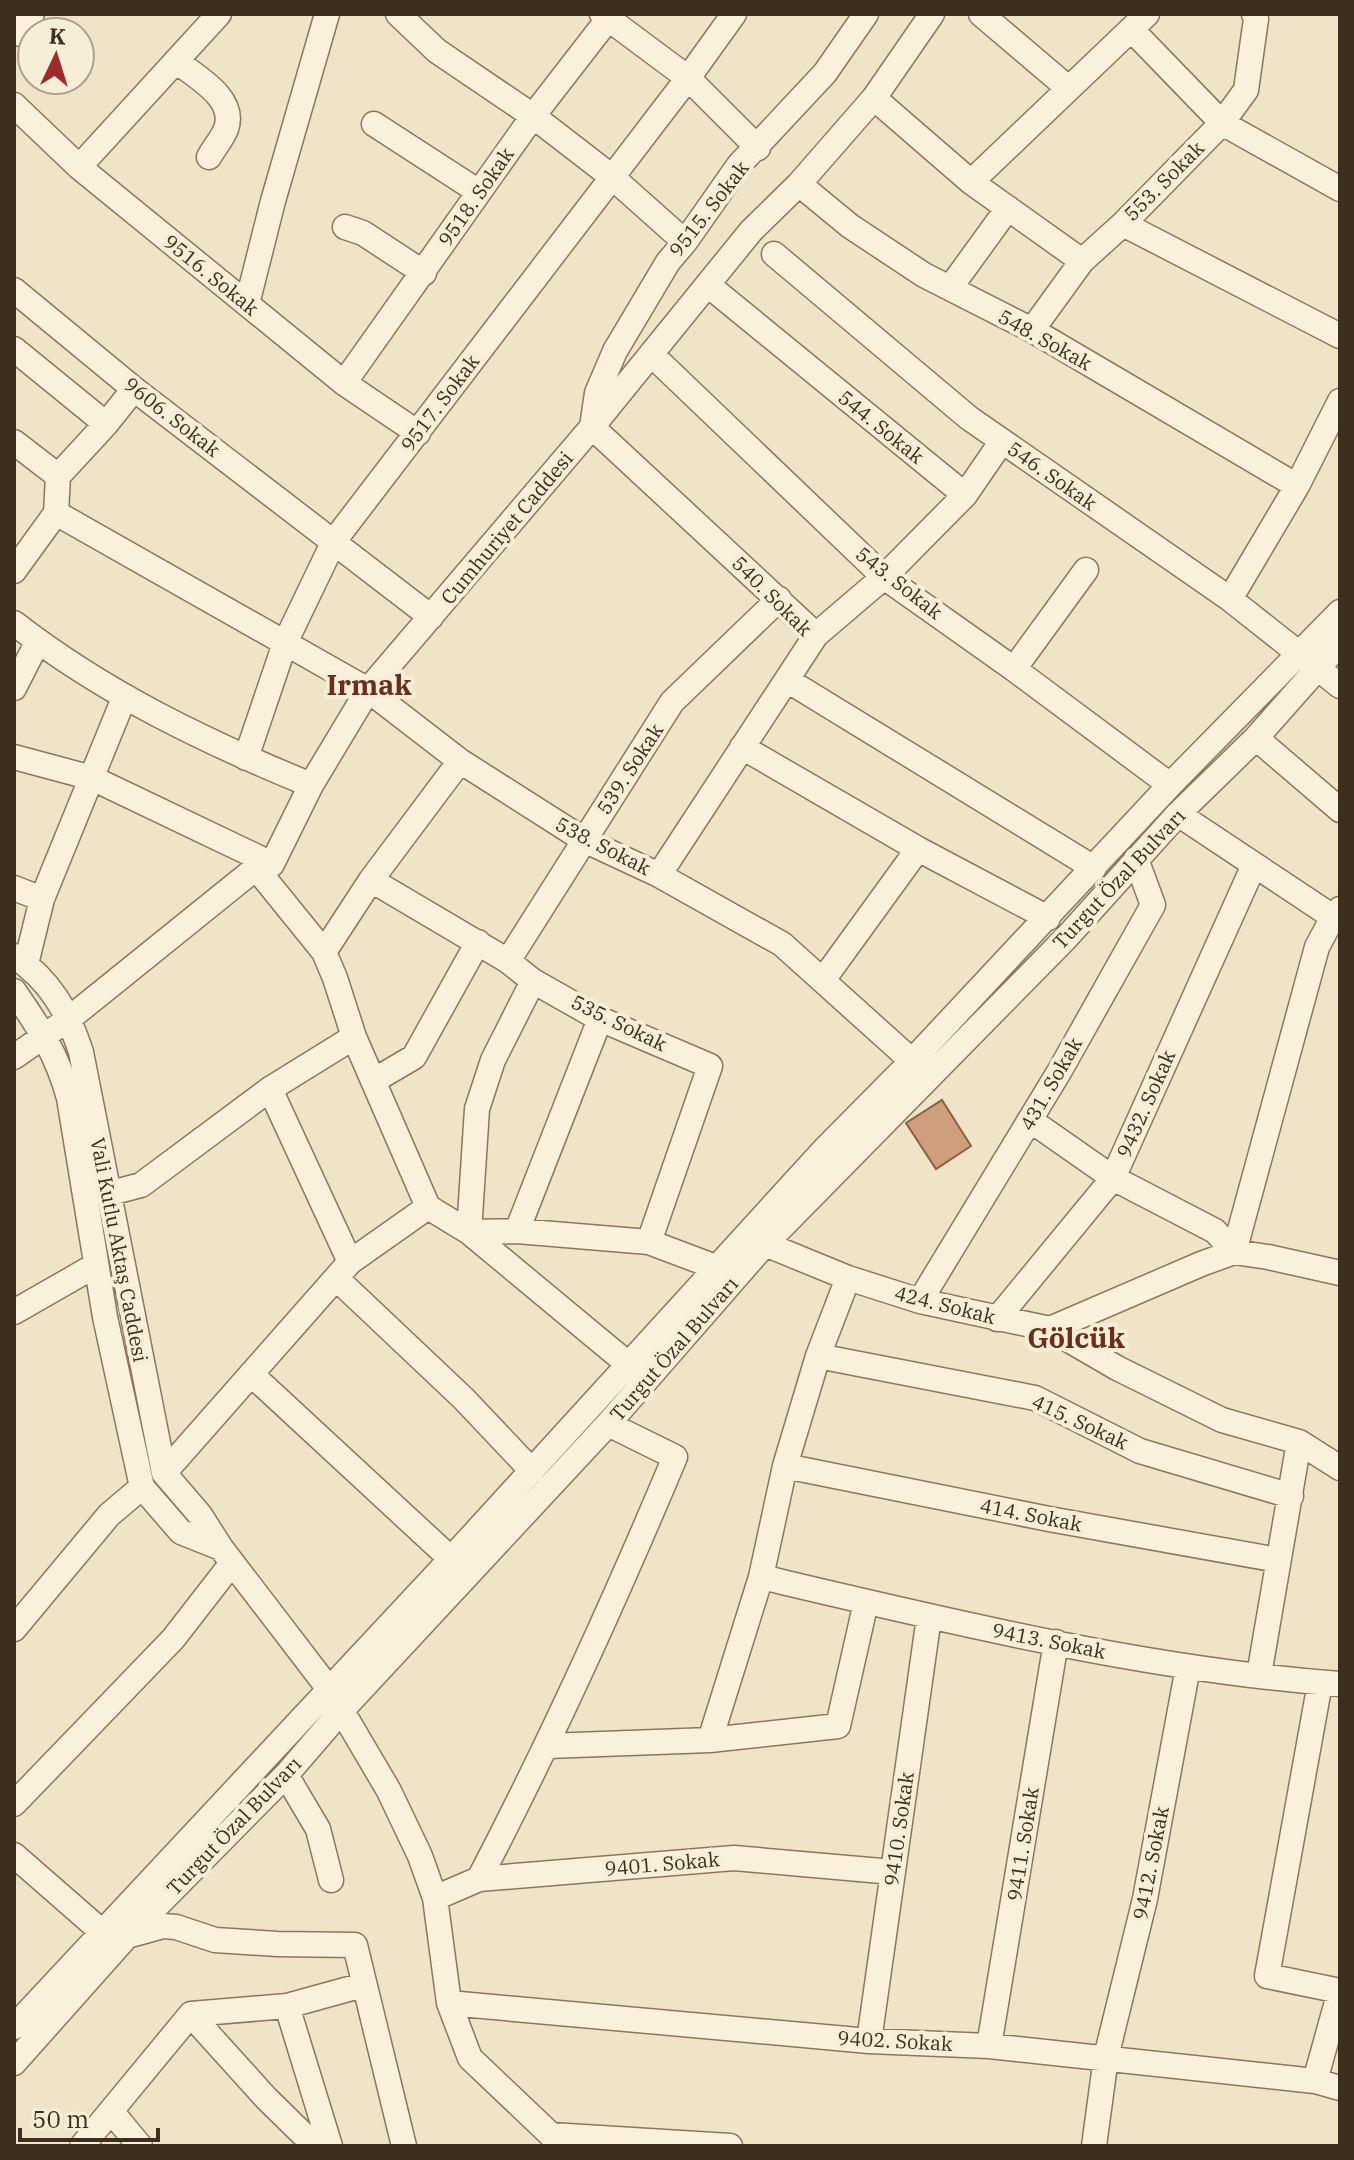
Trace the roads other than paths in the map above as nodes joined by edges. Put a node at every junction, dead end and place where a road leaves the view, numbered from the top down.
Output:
1 (32, 14) edge
2 (219, 14) edge
3 (327, 14) edge
4 (398, 14) edge
5 (734, 14) edge
6 (866, 14) edge
7 (932, 14) edge
8 (981, 14) edge
9 (1254, 14) edge
10 (608, 16) edge
11 (1139, 22) edge
12 (14, 34) edge
13 (176, 61) junction
14 (688, 78) junction
15 (1068, 88) junction
16 (874, 98) junction
17 (14, 105) edge
18 (533, 116) junction
19 (1222, 123) junction
20 (374, 124) dead end
21 (758, 148) junction
22 (209, 157) dead end
23 (79, 167) junction
24 (612, 177) junction
25 (971, 182) junction
26 (799, 184) junction
27 (1340, 189) edge
28 (479, 192) junction
29 (1008, 208) junction
30 (1123, 224) junction
31 (345, 227) dead end
32 (685, 242) junction
33 (774, 254) dead end
34 (1082, 261) junction
35 (424, 273) junction
36 (708, 285) junction
37 (950, 288) junction
38 (14, 290) edge
39 (247, 304) junction
40 (1032, 330) junction
41 (1340, 336) edge
42 (14, 349) edge
43 (651, 354) junction
44 (344, 383) junction
45 (134, 389) junction
46 (1340, 401) edge
47 (106, 424) junction
48 (592, 427) junction
49 (418, 433) junction
50 (1002, 441) junction
51 (14, 442) edge
52 (58, 476) junction
53 (1297, 486) junction
54 (965, 495) junction
55 (56, 513) junction
56 (334, 541) junction
57 (1086, 570) dead end
58 (14, 571) edge
59 (884, 577) junction
60 (779, 599) junction
61 (1230, 599) junction
62 (1340, 612) edge
63 (431, 617) junction
64 (14, 623) edge
65 (816, 635) junction
66 (38, 641) junction
67 (285, 643) junction
68 (1340, 643) edge
69 (1309, 660) junction
70 (1014, 669) junction
71 (787, 680) junction
72 (1340, 686) edge
73 (14, 688) edge
74 (368, 690) junction
75 (124, 698) junction
76 (1256, 738) junction
77 (742, 747) junction
78 (14, 757) edge
79 (246, 758) junction
80 (460, 761) junction
81 (92, 778) junction
82 (311, 785) junction
83 (1170, 785) junction
84 (1340, 810) edge
85 (1178, 814) junction
86 (584, 840) junction
87 (918, 849) junction
88 (1136, 859) junction
89 (1254, 865) junction
90 (264, 866) junction
91 (1094, 868) junction
92 (659, 875) junction
93 (371, 880) junction
94 (14, 888) edge
95 (42, 899) junction
96 (1336, 913) edge
97 (1048, 918) junction
98 (478, 942) junction
99 (1329, 951) edge
100 (324, 952) junction
101 (20, 960) edge
102 (508, 961) junction
103 (823, 980) junction
104 (533, 981) junction
105 (14, 991) edge
106 (70, 1018) junction
107 (600, 1019) junction
108 (45, 1035) junction
109 (354, 1037) junction
110 (14, 1057) edge
111 (912, 1061) junction
112 (373, 1081) junction
113 (270, 1089) junction
114 (1030, 1120) junction
115 (1113, 1178) junction
116 (107, 1194) junction
117 (428, 1207) junction
118 (517, 1231) junction
119 (469, 1232) junction
120 (649, 1242) junction
121 (765, 1244) junction
122 (1234, 1252) junction
123 (96, 1265) junction
124 (718, 1268) junction
125 (343, 1270) junction
126 (1340, 1273) edge
127 (848, 1278) junction
128 (920, 1301) junction
129 (14, 1312) edge
130 (997, 1319) junction
131 (1050, 1329) junction
132 (818, 1356) junction
133 (628, 1364) junction
134 (251, 1374) junction
135 (608, 1424) junction
136 (1299, 1442) junction
137 (785, 1466) junction
138 (1340, 1468) edge
139 (532, 1471) junction
140 (164, 1473) junction
141 (142, 1487) junction
142 (1291, 1496) junction
143 (226, 1555) junction
144 (451, 1559) junction
145 (1278, 1560) junction
146 (761, 1577) junction
147 (866, 1602) junction
148 (929, 1617) junction
149 (14, 1629) edge
150 (1056, 1642) junction
151 (1188, 1667) junction
152 (1259, 1675) junction
153 (1330, 1684) edge
154 (329, 1689) junction
155 (342, 1710) junction
156 (710, 1740) junction
157 (548, 1746) junction
158 (286, 1775) junction
159 (14, 1804) edge
160 (14, 1855) edge
161 (893, 1872) junction
162 (479, 1879) junction
163 (331, 1880) dead end
164 (435, 1898) junction
165 (101, 1931) junction
166 (127, 1936) junction
167 (363, 1985) junction
168 (1340, 1991) edge
169 (449, 2003) junction
170 (287, 2006) junction
171 (191, 2015) junction
172 (14, 2027) edge
173 (869, 2041) junction
174 (989, 2046) junction
175 (1106, 2057) junction
176 (14, 2063) edge
177 (1315, 2081) junction
178 (1340, 2088) edge
179 (111, 2111) junction
180 (554, 2140) edge
181 (82, 2146) edge
182 (140, 2146) edge
183 (315, 2146) edge
184 (330, 2146) edge
185 (404, 2146) edge
186 (730, 2146) edge
187 (1094, 2146) edge

1 - 12 street
2 - 13 street
3 - 39 street
4 - 18 street
5 - 14 street, 9517. Sokak
6 - 21 street, 9515. Sokak
7 - 16 street, Cumhuriyet Caddesi
8 - 15 street
9 - 19 street, 553. Sokak
10 - 14 street
10 - 18 street, 9518. Sokak
11 - 15 street
11 - 19 street
13 - 22 street
13 - 23 street
14 - 21 street
14 - 24 street, 9517. Sokak
15 - 25 street
16 - 25 street
16 - 26 street, Cumhuriyet Caddesi
17 - 23 street, 9516. Sokak
18 - 24 street
18 - 28 street, 9518. Sokak
19 - 27 street
19 - 30 street, 553. Sokak
20 - 28 street
21 - 32 street, 9515. Sokak
23 - 39 street, 9516. Sokak
24 - 32 street
24 - 49 street, 9517. Sokak
25 - 29 street
26 - 36 street, Cumhuriyet Caddesi
26 - 37 street, 548. Sokak
28 - 35 street, 9518. Sokak
29 - 34 street
29 - 37 street
30 - 34 street, 553. Sokak
30 - 41 street
31 - 35 street
32 - 48 street, 9515. Sokak
33 - 50 street, 546. Sokak
34 - 40 street, 553. Sokak
35 - 44 street, 9518. Sokak
36 - 43 street, Cumhuriyet Caddesi
36 - 54 street, 544. Sokak
37 - 40 street, 548. Sokak
38 - 45 street, 9606. Sokak
39 - 44 street, 9516. Sokak
40 - 53 street, 548. Sokak
42 - 47 street
43 - 48 street, Cumhuriyet Caddesi
43 - 59 street, 543. Sokak
44 - 49 street, 9516. Sokak
45 - 47 street
45 - 56 street, 9606. Sokak
46 - 53 street
47 - 52 street
48 - 60 street, 540. Sokak
48 - 63 street, Cumhuriyet Caddesi
49 - 56 street, 9517. Sokak
50 - 54 street
50 - 61 street, 546. Sokak
51 - 52 street
52 - 55 street
53 - 61 street
54 - 59 street
55 - 58 street
55 - 67 street, 538. Sokak
56 - 63 street, 9606. Sokak
56 - 67 street, 9517. Sokak
57 - 70 street
59 - 65 street
59 - 70 street, 543. Sokak
60 - 65 street, 540. Sokak
60 - 86 street, 539. Sokak
61 - 69 street, 546. Sokak
62 - 69 street, Turgut Özal Bulvarı
63 - 74 street, Cumhuriyet Caddesi
64 - 66 street
65 - 71 street, 540. Sokak
66 - 73 street
66 - 75 street
67 - 74 street, 538. Sokak
67 - 79 street, 9517. Sokak
68 - 69 street, Turgut Özal Bulvarı
69 - 72 street, 546. Sokak
69 - 76 street, Turgut Özal Bulvarı
69 - 83 street, Turgut Özal Bulvarı
70 - 83 street, 543. Sokak
71 - 77 street, 540. Sokak
71 - 91 street
74 - 80 street, 538. Sokak
74 - 82 street, Cumhuriyet Caddesi
75 - 79 street
75 - 81 street
76 - 84 street
76 - 85 street, Turgut Özal Bulvarı
77 - 87 street
77 - 92 street, 540. Sokak
78 - 81 street
79 - 82 street
80 - 86 street, 538. Sokak
80 - 93 street
81 - 90 street
81 - 95 street
82 - 90 street, Cumhuriyet Caddesi
83 - 91 street, Turgut Özal Bulvarı
85 - 88 street, Turgut Özal Bulvarı
85 - 89 street
86 - 92 street, 538. Sokak
86 - 102 street, 539. Sokak
87 - 97 street
87 - 103 street
88 - 114 street, 431. Sokak
88 - 121 street, Turgut Özal Bulvarı
89 - 96 street
89 - 115 street, 9432. Sokak
90 - 100 street
90 - 106 street, Cumhuriyet Caddesi
91 - 97 street, Turgut Özal Bulvarı
92 - 103 street, 538. Sokak
93 - 98 street, 535. Sokak
93 - 100 street
94 - 95 street
95 - 101 street
96 - 99 street
97 - 111 street, Turgut Özal Bulvarı
98 - 102 street, 535. Sokak
98 - 112 street
99 - 122 street
100 - 109 street
101 - 106 street, Vali Kutlu Aktaş Caddesi
102 - 104 street, 535. Sokak
103 - 111 street, 538. Sokak
104 - 107 street, 535. Sokak
104 - 119 street
105 - 108 street, Vali Kutlu Aktaş Caddesi
106 - 108 street, Cumhuriyet Caddesi
106 - 116 street, Vali Kutlu Aktaş Caddesi
107 - 118 street
107 - 120 street, 535. Sokak
108 - 110 street, Cumhuriyet Caddesi
108 - 123 street, Vali Kutlu Aktaş Caddesi
109 - 112 street
109 - 113 street
111 - 124 street, Turgut Özal Bulvarı
112 - 117 street
113 - 116 street
113 - 125 street
114 - 115 street
114 - 128 street, 431. Sokak
115 - 122 street
115 - 130 street, 9432. Sokak
116 - 140 street, Vali Kutlu Aktaş Caddesi
117 - 119 street
117 - 125 street
118 - 119 street
118 - 120 street
119 - 133 street
120 - 124 street
121 - 127 street, 424. Sokak
121 - 135 street, Turgut Özal Bulvarı
122 - 126 street
122 - 131 street
123 - 129 street
123 - 141 street, Vali Kutlu Aktaş Caddesi
124 - 133 street, Turgut Özal Bulvarı
125 - 134 street
125 - 139 street
127 - 128 street, 424. Sokak
127 - 132 street
128 - 130 street, 424. Sokak
130 - 131 street, 424. Sokak
131 - 136 street, 424. Sokak
132 - 137 street
132 - 142 street, 415. Sokak
133 - 139 street, Turgut Özal Bulvarı
134 - 140 street
134 - 144 street
135 - 155 street, Turgut Özal Bulvarı
135 - 157 street
136 - 138 street, 424. Sokak
136 - 142 street
137 - 145 street, 414. Sokak
137 - 146 street
139 - 144 street, Turgut Özal Bulvarı
140 - 143 street, Vali Kutlu Aktaş Caddesi
141 - 143 street, Vali Kutlu Aktaş Caddesi
141 - 149 street
142 - 145 street
143 - 154 street, Vali Kutlu Aktaş Caddesi
143 - 159 street
144 - 154 street, Turgut Özal Bulvarı
145 - 152 street
146 - 147 street, 9413. Sokak
146 - 156 street
147 - 148 street, 9413. Sokak
147 - 156 street
148 - 150 street, 9413. Sokak
148 - 161 street, 9410. Sokak
150 - 151 street, 9413. Sokak
150 - 174 street, 9411. Sokak
151 - 152 street, 9413. Sokak
151 - 175 street, 9412. Sokak
152 - 153 street, 9413. Sokak
153 - 168 street
154 - 155 street, Vali Kutlu Aktaş Caddesi
154 - 165 street, Turgut Özal Bulvarı
155 - 158 street, Turgut Özal Bulvarı
155 - 164 street, Vali Kutlu Aktaş Caddesi
156 - 157 street
157 - 162 street
158 - 163 street
158 - 166 street, Turgut Özal Bulvarı
160 - 165 street
161 - 162 street, 9401. Sokak
161 - 173 street, 9410. Sokak
162 - 164 street, 9401. Sokak
164 - 169 street, Vali Kutlu Aktaş Caddesi
165 - 166 street
165 - 172 street, Turgut Özal Bulvarı
166 - 167 street
166 - 176 street, Turgut Özal Bulvarı
167 - 170 street
167 - 185 street
168 - 177 street
169 - 173 street, 9402. Sokak
169 - 180 street, Vali Kutlu Aktaş Caddesi
170 - 171 street
170 - 184 street
171 - 179 street
171 - 183 street
173 - 174 street, 9402. Sokak
174 - 175 street, 9402. Sokak
175 - 177 street, 9402. Sokak
175 - 187 street, 9412. Sokak
177 - 178 street, 9402. Sokak
179 - 181 street
179 - 182 street
180 - 186 street

